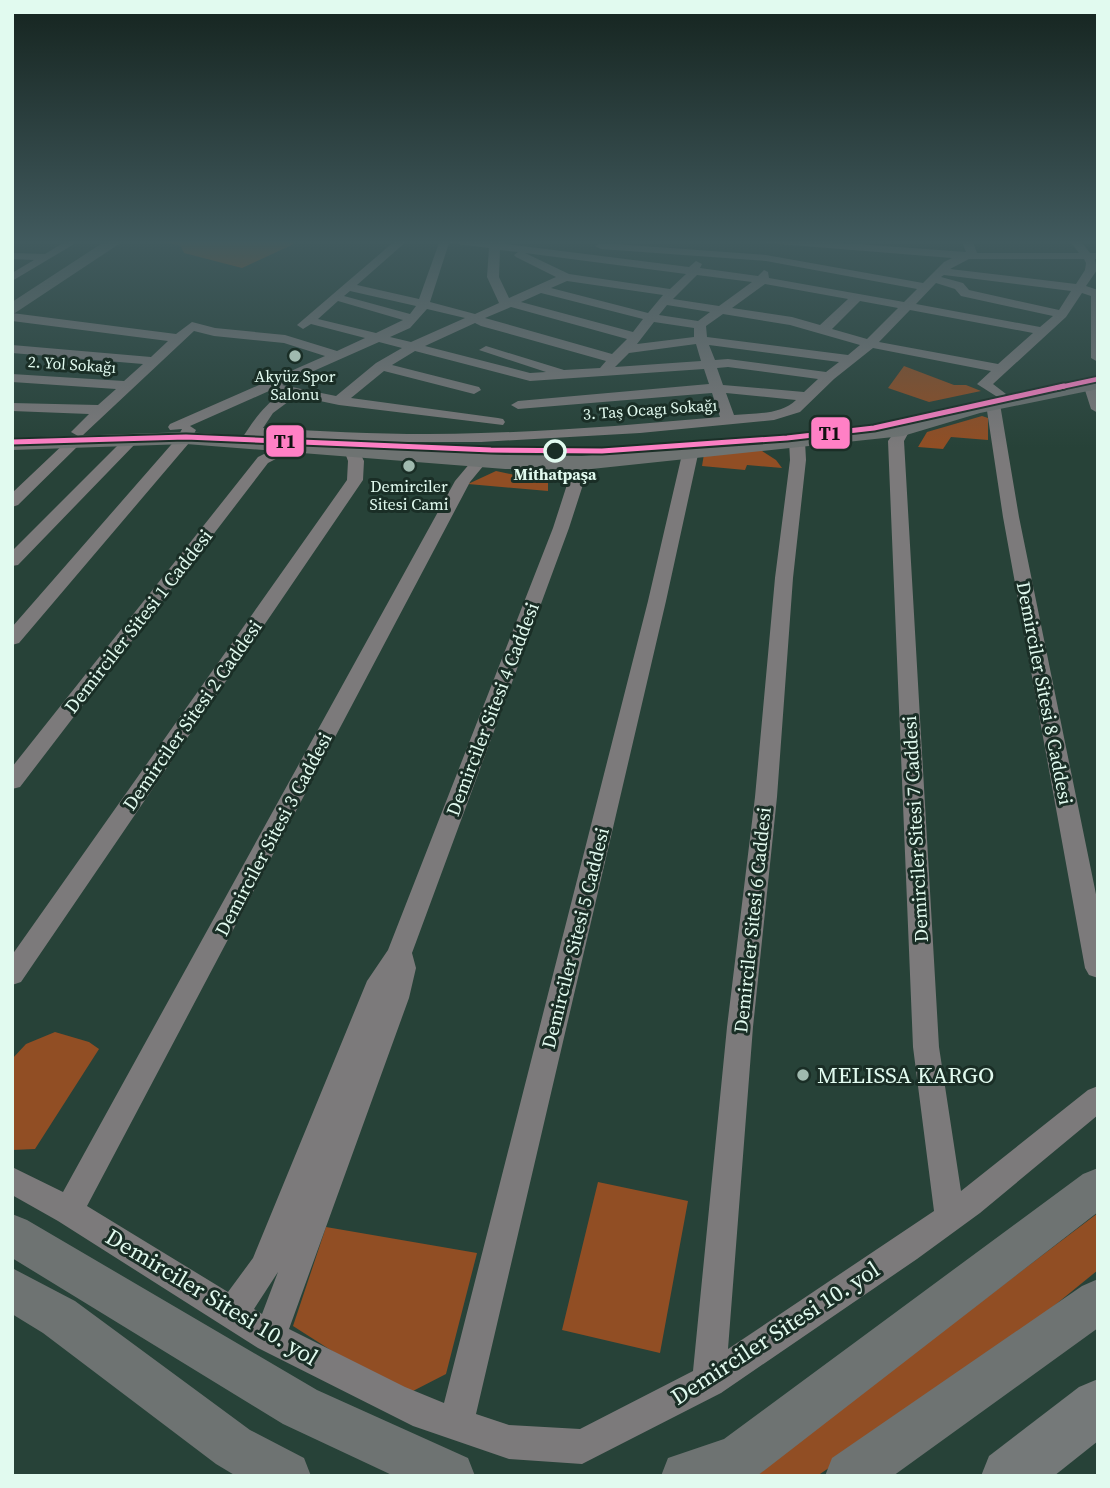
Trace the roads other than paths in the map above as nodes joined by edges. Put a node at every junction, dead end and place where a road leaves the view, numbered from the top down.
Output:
1 (379, 309) edge
2 (419, 309) edge
3 (443, 309) edge
4 (496, 309) edge
5 (530, 309) edge
6 (619, 309) edge
7 (659, 309) edge
8 (725, 309) edge
9 (728, 309) edge
10 (789, 309) edge
11 (844, 309) edge
12 (904, 309) edge
13 (920, 309) edge
14 (1045, 309) edge
15 (1064, 309) edge
16 (1097, 309) edge
17 (337, 312) joint
18 (1062, 313) junction
19 (12, 317) edge
20 (475, 318) junction
21 (652, 318) junction
22 (779, 318) junction
23 (412, 319) junction
24 (309, 320) junction
25 (700, 325) junction
26 (399, 329) junction
27 (824, 329) junction
28 (1043, 331) junction
29 (436, 337) junction
30 (636, 337) junction
31 (177, 338) junction
32 (378, 338) junction
33 (285, 339) junction
34 (701, 340) junction
35 (870, 344) junction
36 (414, 346) junction
37 (12, 349) edge
38 (625, 349) junction
39 (337, 355) junction
40 (1098, 358) edge
41 (614, 359) junction
42 (849, 359) junction
43 (153, 361) junction
44 (708, 364) junction
45 (382, 366) junction
46 (999, 368) junction
47 (500, 369) junction
48 (602, 373) junction
49 (566, 376) junction
50 (829, 376) junction
51 (530, 377) junction
52 (12, 378) edge
53 (1095, 381) edge
54 (129, 386) junction
55 (266, 386) junction
56 (716, 388) junction
57 (474, 390) junction
58 (291, 393) junction
59 (810, 397) junction
60 (585, 400) junction
61 (339, 401) junction
62 (518, 405) junction
63 (991, 406) junction
64 (12, 407) edge
65 (1098, 409) edge
66 (104, 410) junction
67 (443, 415) junction
68 (729, 421) junction
69 (498, 422) junction
70 (183, 432) junction
71 (558, 432) junction
72 (892, 435) junction
73 (76, 437) junction
74 (251, 437) junction
75 (132, 439) junction
76 (13, 443) edge
77 (288, 447) junction
78 (481, 448) junction
79 (352, 450) junction
80 (691, 450) junction
81 (798, 451) junction
82 (263, 460) junction
83 (582, 463) junction
84 (12, 502) edge
85 (12, 561) edge
86 (12, 639) edge
87 (12, 782) edge
88 (399, 953) junction
89 (1098, 968) edge
90 (12, 975) edge
91 (1098, 1098) edge
92 (12, 1180) edge
93 (1098, 1187) edge
94 (69, 1212) junction
95 (950, 1215) junction
96 (12, 1234) edge
97 (12, 1289) edge
98 (1098, 1301) edge
99 (232, 1313) junction
100 (270, 1338) junction
101 (709, 1381) junction
102 (1098, 1406) edge
103 (456, 1425) junction
104 (286, 1476) edge
105 (450, 1476) edge
106 (686, 1476) edge
107 (849, 1476) edge
108 (1009, 1476) edge

1 - 23 street
2 - 23 street
3 - 20 street
4 - 20 street
5 - 30 street
6 - 21 street
7 - 21 street
8 - 25 street
9 - 22 street
10 - 22 street
11 - 27 street
12 - 35 street, 3. Taş Ocagı Sokağı
13 - 28 street
14 - 18 street
15 - 18 street
16 - 40 street
17 - 24 street
17 - 26 street
18 - 28 street
19 - 31 street
20 - 29 street
20 - 41 street
21 - 25 street
21 - 30 street
22 - 27 street
23 - 26 street
24 - 32 street
24 - 33 street
25 - 34 street
26 - 32 street
27 - 35 street
28 - 46 street
29 - 36 street
29 - 49 street
30 - 38 street
31 - 33 street
31 - 43 street
32 - 36 street
32 - 39 street
33 - 39 street
34 - 38 street
34 - 42 street
34 - 44 street
35 - 42 street, 3. Taş Ocagı Sokağı
35 - 46 street
36 - 45 street
36 - 47 street
37 - 43 street
38 - 41 street
39 - 55 street
41 - 48 street
42 - 50 street, 3. Taş Ocagı Sokağı
43 - 54 street
44 - 48 street
44 - 50 street
44 - 56 street
45 - 57 street
45 - 61 street
46 - 63 street, Demirciler Sitesi 8 Caddesi
47 - 51 street
47 - 57 street
48 - 49 street
48 - 60 street
49 - 51 street
50 - 59 street, 3. Taş Ocagı Sokağı
51 - 62 street
52 - 54 street, 2. Yol Sokağı
53 - 63 main road
53 - 65 street
54 - 66 street
55 - 58 street
55 - 70 street
56 - 59 street
56 - 60 street
56 - 68 street
57 - 67 street
58 - 61 street
58 - 74 street
59 - 68 street, 3. Taş Ocagı Sokağı
60 - 62 street
60 - 71 street
61 - 67 street
62 - 69 street, Demirciler Sitesi 3 Caddesi
63 - 72 main road
63 - 74 main road
63 - 89 street, Demirciler Sitesi 8 Caddesi
64 - 66 street
66 - 73 street
67 - 69 street
68 - 71 street, 3. Taş Ocagı Sokağı
69 - 78 street, Demirciler Sitesi 3 Caddesi
70 - 73 main road
70 - 74 main road
70 - 75 main road
70 - 86 street
71 - 78 street, 3. Taş Ocagı Sokağı
72 - 81 main road
72 - 95 street, Demirciler Sitesi 7 Caddesi
73 - 75 main road
73 - 76 main road
73 - 84 street
74 - 77 main road
74 - 78 street, 3. Taş Ocagı Sokağı
74 - 82 street
75 - 85 street
77 - 79 main road
77 - 82 street, Demirciler Sitesi 1 Caddesi
78 - 79 main road
78 - 83 main road
78 - 94 street, Demirciler Sitesi 3 Caddesi
79 - 90 street, Demirciler Sitesi 2 Caddesi
80 - 81 main road
80 - 83 main road
80 - 103 street, Demirciler Sitesi 5 Caddesi
81 - 101 street, Demirciler Sitesi 6 Caddesi
82 - 87 street, Demirciler Sitesi 1 Caddesi
83 - 88 street, Demirciler Sitesi 4 Caddesi
88 - 99 street, Demirciler Sitesi 4 Caddesi
88 - 100 street, Demirciler Sitesi 4 Caddesi
91 - 95 street, Demirciler Sitesi 10. yol
92 - 94 street, Demirciler Sitesi 10. yol
93 - 106 main road
94 - 99 street, Demirciler Sitesi 10. yol
95 - 101 street, Demirciler Sitesi 10. yol
96 - 105 main road
97 - 104 main road
98 - 107 main road
99 - 100 street, Demirciler Sitesi 10. yol
100 - 103 street, Demirciler Sitesi 10. yol
101 - 103 street, Demirciler Sitesi 10. yol
102 - 108 main road

